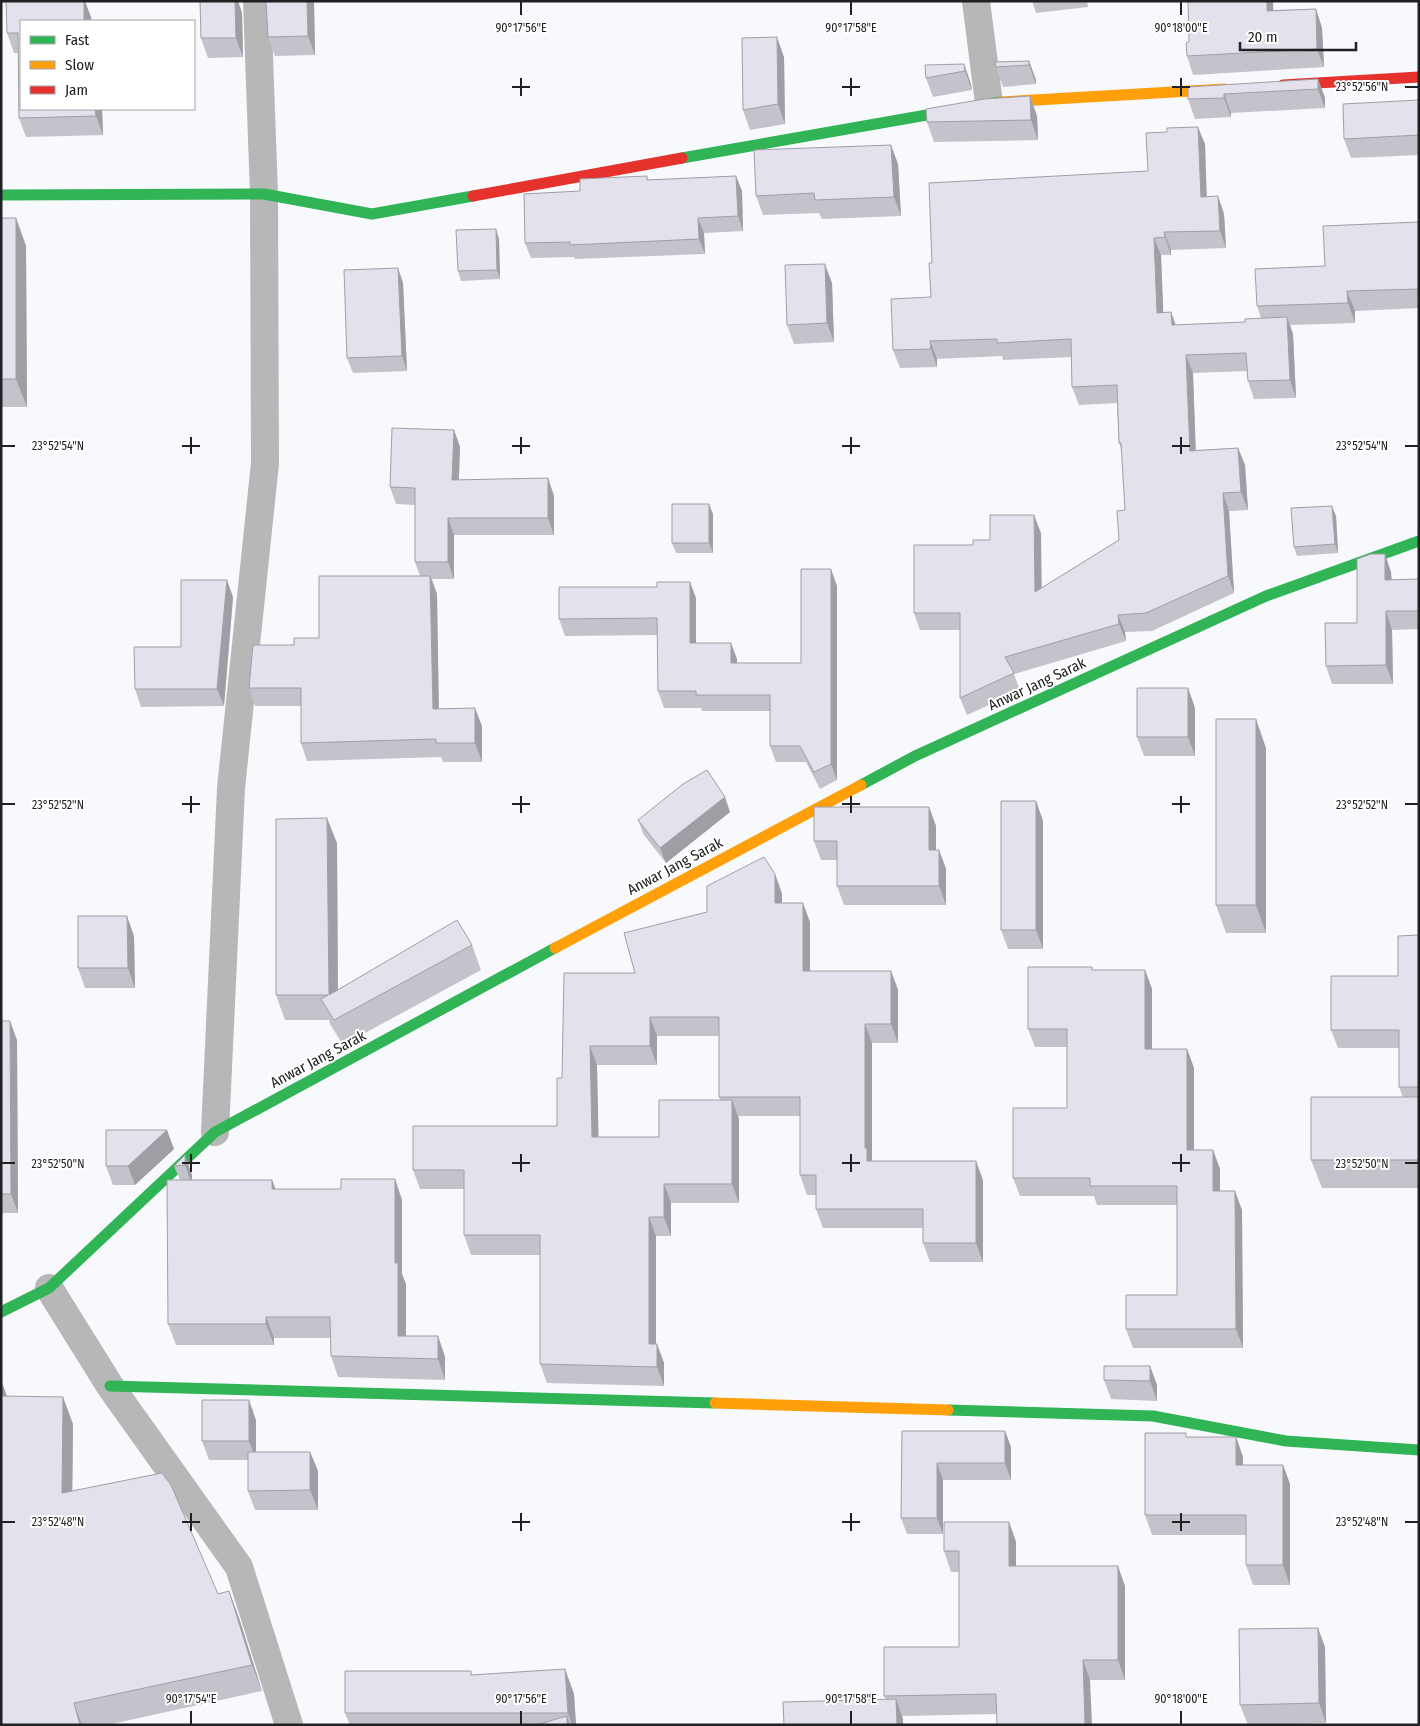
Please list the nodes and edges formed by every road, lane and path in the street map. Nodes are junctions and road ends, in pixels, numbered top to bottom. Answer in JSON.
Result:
{"nodes":[{"id":1,"x":257,"y":1,"type":"edge"},
{"id":2,"x":976,"y":1,"type":"edge"},
{"id":3,"x":1419,"y":77,"type":"edge"},
{"id":4,"x":1272,"y":86,"type":"edge"},
{"id":5,"x":1233,"y":88,"type":"edge"},
{"id":6,"x":989,"y":103,"type":"junction"},
{"id":7,"x":264,"y":194,"type":"junction"},
{"id":8,"x":1,"y":195,"type":"edge"},
{"id":9,"x":1419,"y":541,"type":"edge"},
{"id":10,"x":215,"y":1132,"type":"junction"},
{"id":11,"x":49,"y":1288,"type":"junction"},
{"id":12,"x":1,"y":1312,"type":"edge"},
{"id":13,"x":110,"y":1386,"type":"junction"},
{"id":14,"x":1419,"y":1450,"type":"edge"},
{"id":15,"x":289,"y":1725,"type":"edge"}],
"edges":[{"from":1,"to":7,"type":"street"},
{"from":2,"to":6,"type":"street"},
{"from":3,"to":4,"type":"street"},
{"from":5,"to":6,"type":"street"},
{"from":6,"to":7,"type":"street"},
{"from":7,"to":8,"type":"street"},
{"from":7,"to":10,"type":"street"},
{"from":9,"to":10,"type":"street","name":"Anwar Jang Sarak"},
{"from":10,"to":11,"type":"street","name":"Anwar Jang Sarak"},
{"from":11,"to":12,"type":"street","name":"Anwar Jang Sarak"},
{"from":11,"to":13,"type":"street"},
{"from":13,"to":14,"type":"street"},
{"from":13,"to":15,"type":"street"}]}
